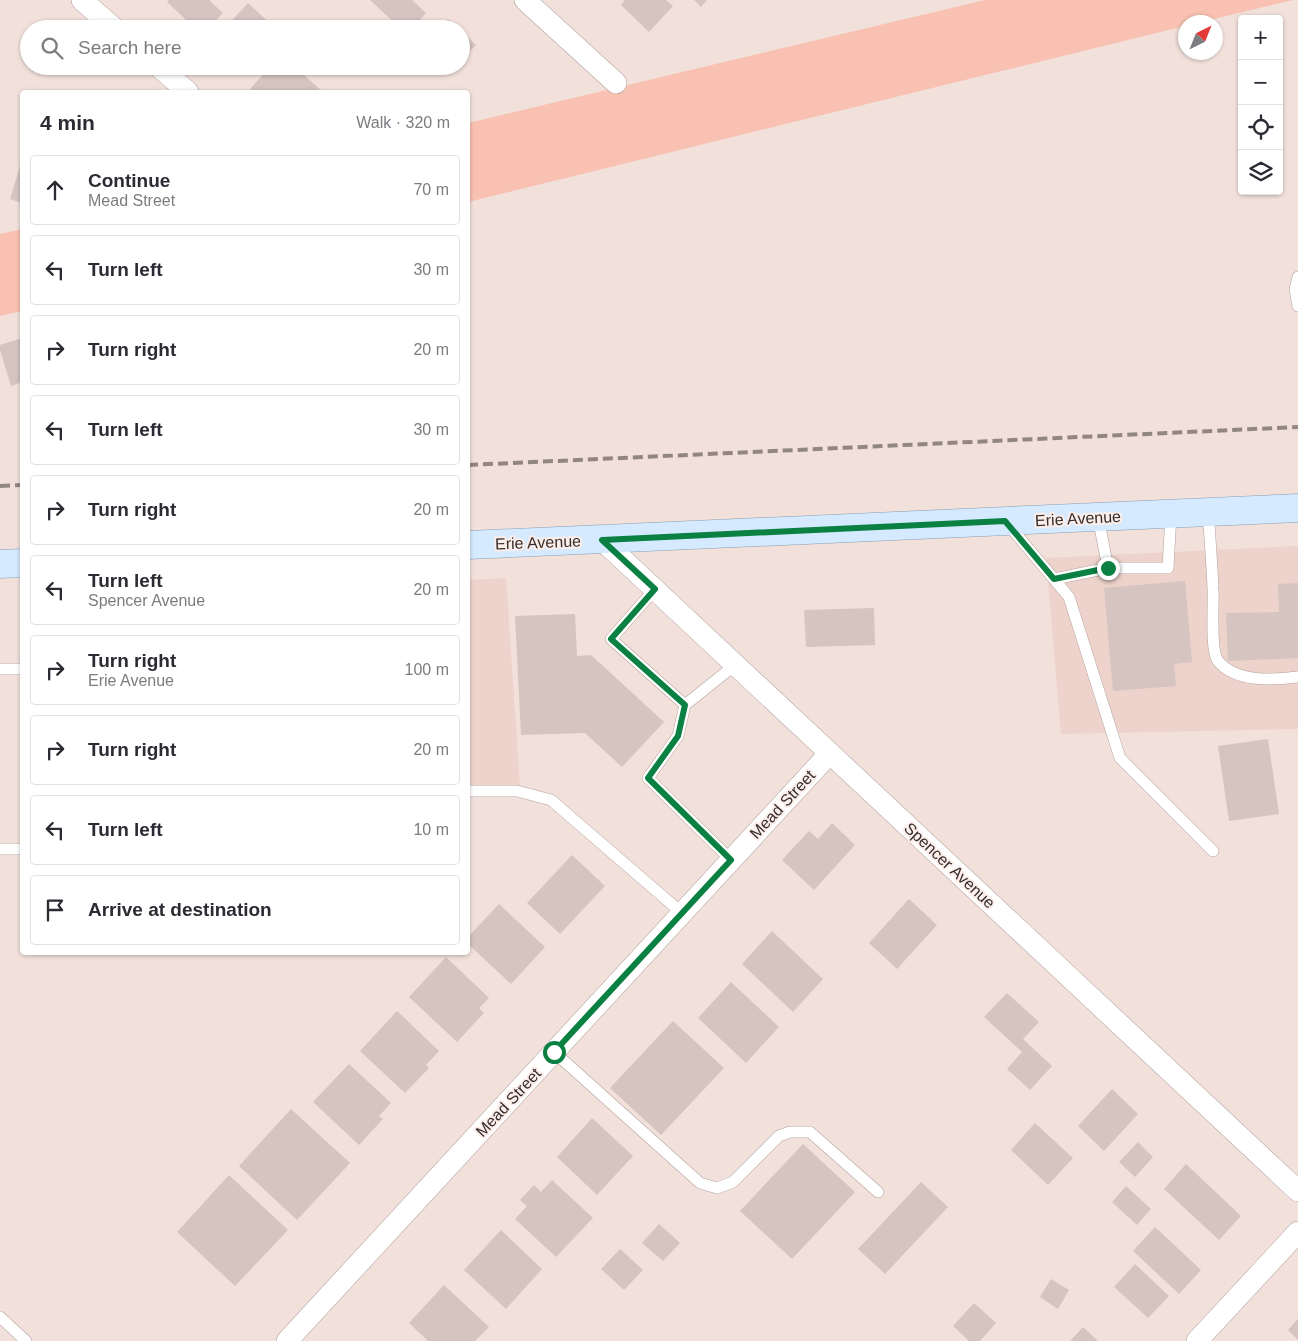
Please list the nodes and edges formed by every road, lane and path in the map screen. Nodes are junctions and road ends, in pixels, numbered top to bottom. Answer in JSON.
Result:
{"nodes":[{"id":1,"x":82,"y":0,"type":"edge"},
{"id":2,"x":524,"y":0,"type":"edge"},
{"id":3,"x":105,"y":20,"type":"edge"},
{"id":4,"x":168,"y":75,"type":"edge"},
{"id":5,"x":616,"y":83,"type":"dead end"},
{"id":6,"x":186,"y":90,"type":"edge"},
{"id":7,"x":1298,"y":278,"type":"edge"},
{"id":8,"x":1298,"y":306,"type":"edge"},
{"id":9,"x":1298,"y":507,"type":"edge"},
{"id":10,"x":1208,"y":512,"type":"junction"},
{"id":11,"x":1171,"y":514,"type":"junction"},
{"id":12,"x":1098,"y":517,"type":"junction"},
{"id":13,"x":1005,"y":521,"type":"junction"},
{"id":14,"x":602,"y":540,"type":"junction"},
{"id":15,"x":470,"y":545,"type":"edge"},
{"id":16,"x":20,"y":563,"type":"edge"},
{"id":17,"x":0,"y":564,"type":"edge"},
{"id":18,"x":1108,"y":568,"type":"junction"},
{"id":19,"x":1054,"y":579,"type":"junction"},
{"id":20,"x":655,"y":589,"type":"junction"},
{"id":21,"x":735,"y":665,"type":"junction"},
{"id":22,"x":0,"y":669,"type":"edge"},
{"id":23,"x":20,"y":669,"type":"edge"},
{"id":24,"x":1298,"y":677,"type":"edge"},
{"id":25,"x":685,"y":705,"type":"junction"},
{"id":26,"x":830,"y":753,"type":"junction"},
{"id":27,"x":470,"y":791,"type":"edge"},
{"id":28,"x":20,"y":849,"type":"edge"},
{"id":29,"x":0,"y":850,"type":"edge"},
{"id":30,"x":1213,"y":851,"type":"dead end"},
{"id":31,"x":731,"y":860,"type":"junction"},
{"id":32,"x":682,"y":913,"type":"junction"},
{"id":33,"x":554,"y":1052,"type":"junction"},
{"id":34,"x":1298,"y":1191,"type":"edge"},
{"id":35,"x":878,"y":1192,"type":"dead end"},
{"id":36,"x":1298,"y":1232,"type":"edge"},
{"id":37,"x":0,"y":1317,"type":"edge"},
{"id":38,"x":26,"y":1341,"type":"edge"},
{"id":39,"x":287,"y":1341,"type":"edge"},
{"id":40,"x":1196,"y":1341,"type":"edge"}],
"edges":[{"from":1,"to":3,"type":"street"},
{"from":2,"to":5,"type":"street"},
{"from":4,"to":6,"type":"street"},
{"from":7,"to":8,"type":"lane"},
{"from":9,"to":10,"type":"main road","name":"Erie Avenue"},
{"from":10,"to":11,"type":"main road","name":"Erie Avenue"},
{"from":10,"to":24,"type":"lane"},
{"from":11,"to":12,"type":"main road","name":"Erie Avenue"},
{"from":11,"to":18,"type":"lane"},
{"from":12,"to":13,"type":"main road","name":"Erie Avenue"},
{"from":12,"to":18,"type":"lane"},
{"from":13,"to":14,"type":"main road","name":"Erie Avenue"},
{"from":13,"to":19,"type":"lane"},
{"from":14,"to":15,"type":"main road","name":"Erie Avenue"},
{"from":14,"to":20,"type":"street","name":"Spencer Avenue"},
{"from":16,"to":17,"type":"main road"},
{"from":18,"to":19,"type":"lane"},
{"from":19,"to":30,"type":"lane"},
{"from":20,"to":21,"type":"street","name":"Spencer Avenue"},
{"from":20,"to":25,"type":"lane"},
{"from":21,"to":25,"type":"lane"},
{"from":21,"to":26,"type":"street","name":"Spencer Avenue"},
{"from":22,"to":23,"type":"lane"},
{"from":25,"to":31,"type":"lane"},
{"from":26,"to":31,"type":"street","name":"Mead Street"},
{"from":26,"to":34,"type":"street","name":"Spencer Avenue"},
{"from":27,"to":32,"type":"lane"},
{"from":28,"to":29,"type":"lane"},
{"from":31,"to":32,"type":"street","name":"Mead Street"},
{"from":32,"to":33,"type":"street","name":"Mead Street"},
{"from":33,"to":35,"type":"lane"},
{"from":33,"to":39,"type":"street","name":"Mead Street"},
{"from":36,"to":40,"type":"street"},
{"from":37,"to":38,"type":"lane"}]}
